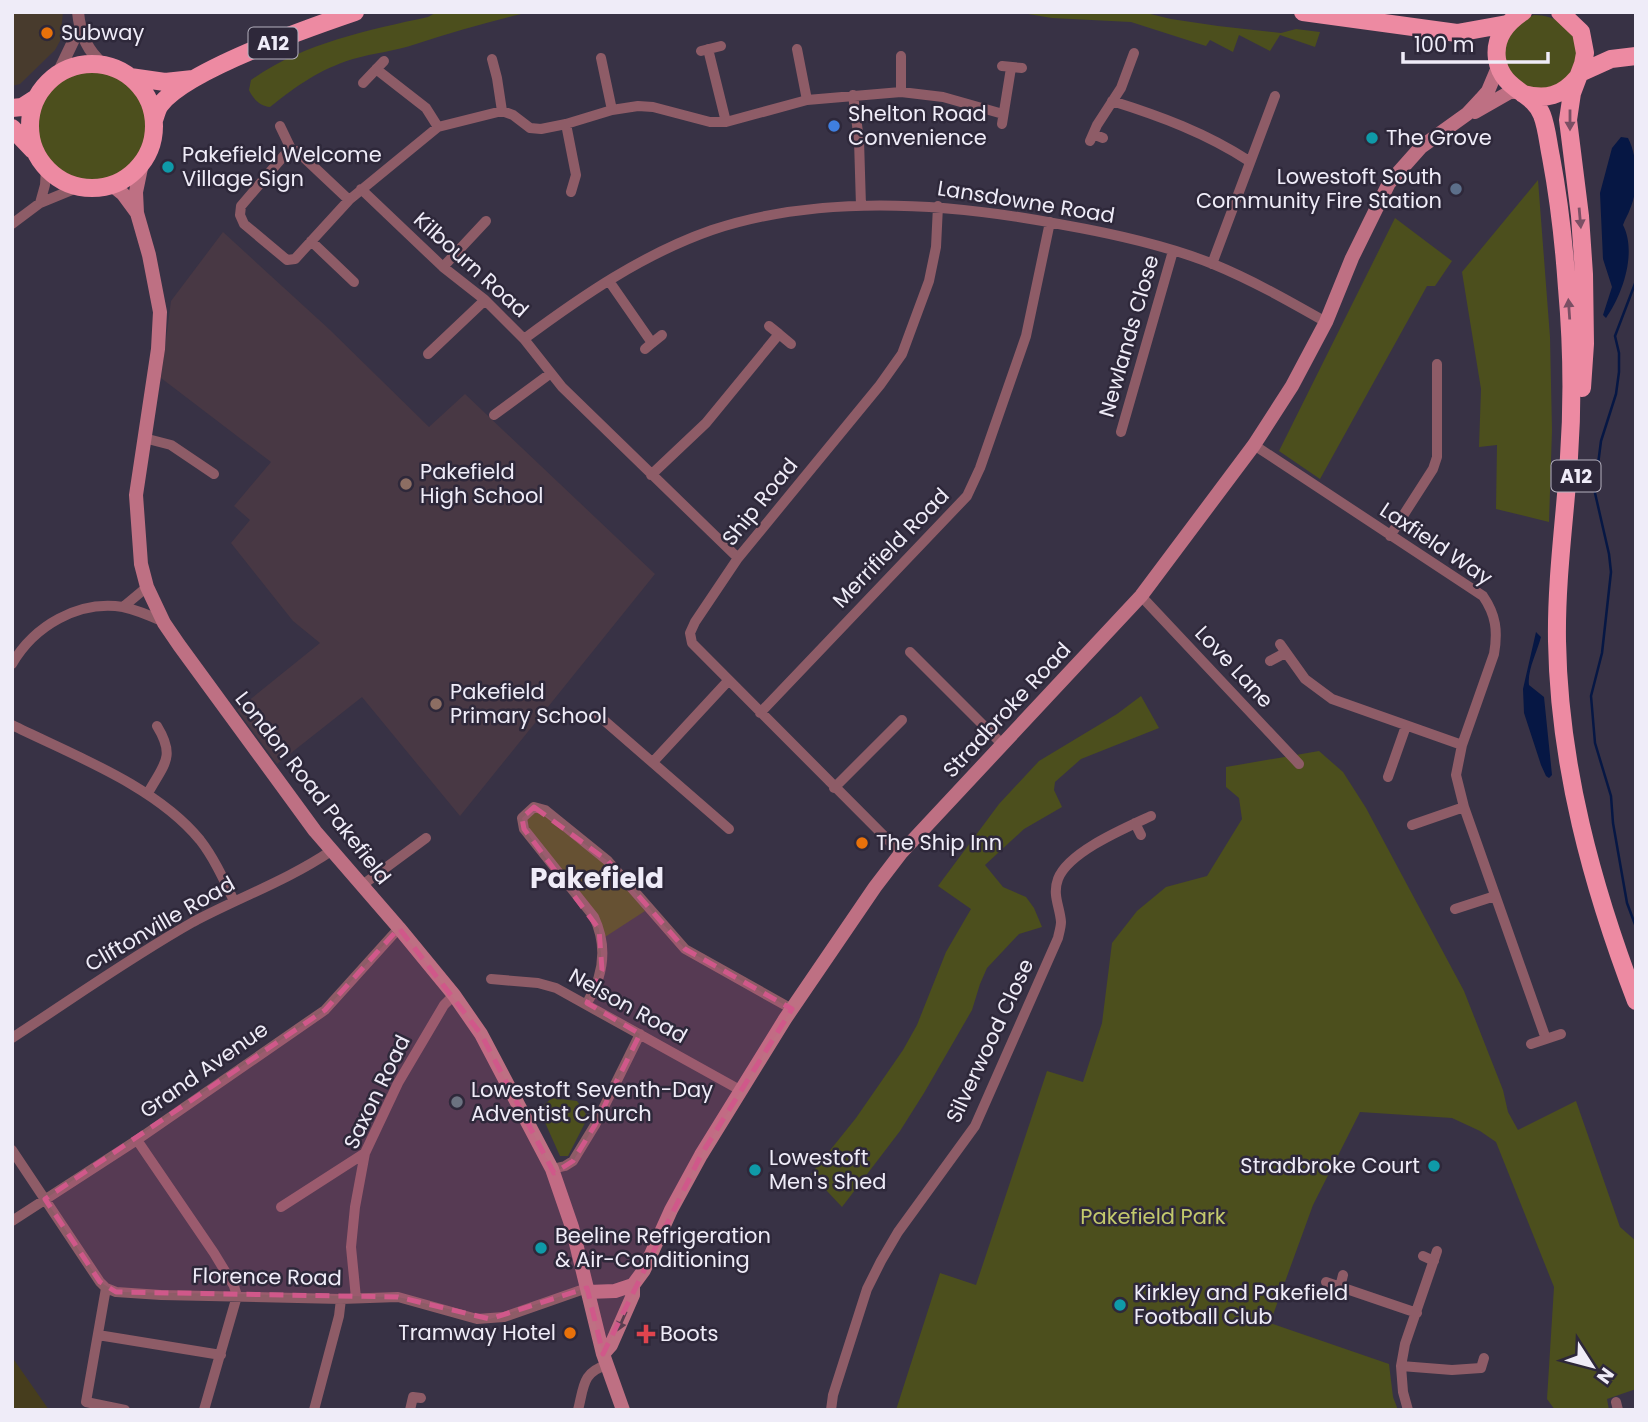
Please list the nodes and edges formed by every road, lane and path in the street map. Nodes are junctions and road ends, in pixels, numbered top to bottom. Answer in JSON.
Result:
{"nodes":[{"id":1,"x":78,"y":12,"type":"edge"},
{"id":2,"x":355,"y":12,"type":"edge"},
{"id":3,"x":1303,"y":12,"type":"edge"},
{"id":4,"x":1560,"y":12,"type":"edge"},
{"id":5,"x":1514,"y":17,"type":"edge"},
{"id":6,"x":80,"y":27,"type":"junction"},
{"id":7,"x":1581,"y":32,"type":"junction"},
{"id":8,"x":1457,"y":33,"type":"junction"},
{"id":9,"x":721,"y":46,"type":"dead end"},
{"id":10,"x":797,"y":50,"type":"dead end"},
{"id":11,"x":1130,"y":55,"type":"dead end"},
{"id":12,"x":902,"y":56,"type":"dead end"},
{"id":13,"x":1628,"y":56,"type":"edge"},
{"id":14,"x":601,"y":58,"type":"dead end"},
{"id":15,"x":492,"y":59,"type":"dead end"},
{"id":16,"x":384,"y":61,"type":"dead end"},
{"id":17,"x":1498,"y":63,"type":"junction"},
{"id":18,"x":104,"y":65,"type":"junction"},
{"id":19,"x":1022,"y":68,"type":"dead end"},
{"id":20,"x":376,"y":69,"type":"junction"},
{"id":21,"x":57,"y":75,"type":"junction"},
{"id":22,"x":1579,"y":76,"type":"junction"},
{"id":23,"x":130,"y":77,"type":"junction"},
{"id":24,"x":193,"y":79,"type":"junction"},
{"id":25,"x":363,"y":83,"type":"dead end"},
{"id":26,"x":901,"y":92,"type":"junction"},
{"id":27,"x":1521,"y":93,"type":"junction"},
{"id":28,"x":853,"y":95,"type":"junction"},
{"id":29,"x":36,"y":98,"type":"junction"},
{"id":30,"x":807,"y":100,"type":"junction"},
{"id":31,"x":1112,"y":101,"type":"junction"},
{"id":32,"x":1275,"y":103,"type":"dead end"},
{"id":33,"x":12,"y":108,"type":"edge"},
{"id":34,"x":502,"y":110,"type":"junction"},
{"id":35,"x":612,"y":110,"type":"junction"},
{"id":36,"x":1467,"y":114,"type":"junction"},
{"id":37,"x":154,"y":120,"type":"junction"},
{"id":38,"x":726,"y":122,"type":"junction"},
{"id":39,"x":566,"y":124,"type":"junction"},
{"id":40,"x":281,"y":126,"type":"dead end"},
{"id":41,"x":12,"y":128,"type":"edge"},
{"id":42,"x":438,"y":128,"type":"junction"},
{"id":43,"x":1095,"y":138,"type":"dead end"},
{"id":44,"x":292,"y":151,"type":"junction"},
{"id":45,"x":35,"y":153,"type":"junction"},
{"id":46,"x":1249,"y":161,"type":"junction"},
{"id":47,"x":142,"y":163,"type":"junction"},
{"id":48,"x":46,"y":168,"type":"junction"},
{"id":49,"x":112,"y":185,"type":"junction"},
{"id":50,"x":79,"y":187,"type":"junction"},
{"id":51,"x":361,"y":189,"type":"junction"},
{"id":52,"x":571,"y":192,"type":"dead end"},
{"id":53,"x":349,"y":200,"type":"junction"},
{"id":54,"x":40,"y":203,"type":"junction"},
{"id":55,"x":861,"y":206,"type":"junction"},
{"id":56,"x":938,"y":206,"type":"junction"},
{"id":57,"x":137,"y":213,"type":"junction"},
{"id":58,"x":486,"y":221,"type":"dead end"},
{"id":59,"x":1050,"y":222,"type":"junction"},
{"id":60,"x":12,"y":224,"type":"edge"},
{"id":61,"x":312,"y":241,"type":"junction"},
{"id":62,"x":1173,"y":251,"type":"junction"},
{"id":63,"x":1212,"y":264,"type":"junction"},
{"id":64,"x":443,"y":267,"type":"junction"},
{"id":65,"x":609,"y":281,"type":"junction"},
{"id":66,"x":354,"y":282,"type":"dead end"},
{"id":67,"x":485,"y":300,"type":"junction"},
{"id":68,"x":1326,"y":321,"type":"junction"},
{"id":69,"x":769,"y":326,"type":"dead end"},
{"id":70,"x":779,"y":334,"type":"junction"},
{"id":71,"x":662,"y":335,"type":"dead end"},
{"id":72,"x":524,"y":339,"type":"junction"},
{"id":73,"x":791,"y":344,"type":"dead end"},
{"id":74,"x":428,"y":354,"type":"dead end"},
{"id":75,"x":1437,"y":364,"type":"dead end"},
{"id":76,"x":551,"y":373,"type":"junction"},
{"id":77,"x":494,"y":415,"type":"dead end"},
{"id":78,"x":1121,"y":432,"type":"dead end"},
{"id":79,"x":144,"y":438,"type":"junction"},
{"id":80,"x":1254,"y":445,"type":"junction"},
{"id":81,"x":214,"y":474,"type":"dead end"},
{"id":82,"x":651,"y":475,"type":"junction"},
{"id":83,"x":1390,"y":536,"type":"junction"},
{"id":84,"x":738,"y":558,"type":"junction"},
{"id":85,"x":147,"y":587,"type":"junction"},
{"id":86,"x":1142,"y":596,"type":"junction"},
{"id":87,"x":123,"y":607,"type":"junction"},
{"id":88,"x":164,"y":622,"type":"junction"},
{"id":89,"x":910,"y":652,"type":"dead end"},
{"id":90,"x":1270,"y":662,"type":"dead end"},
{"id":91,"x":12,"y":664,"type":"edge"},
{"id":92,"x":1560,"y":678,"type":"junction"},
{"id":93,"x":728,"y":681,"type":"junction"},
{"id":94,"x":760,"y":713,"type":"junction"},
{"id":95,"x":599,"y":716,"type":"dead end"},
{"id":96,"x":902,"y":720,"type":"dead end"},
{"id":97,"x":12,"y":725,"type":"edge"},
{"id":98,"x":157,"y":726,"type":"dead end"},
{"id":99,"x":1406,"y":726,"type":"junction"},
{"id":100,"x":1003,"y":745,"type":"junction"},
{"id":101,"x":1462,"y":745,"type":"junction"},
{"id":102,"x":653,"y":762,"type":"junction"},
{"id":103,"x":1299,"y":764,"type":"dead end"},
{"id":104,"x":1388,"y":776,"type":"dead end"},
{"id":105,"x":834,"y":788,"type":"junction"},
{"id":106,"x":148,"y":793,"type":"junction"},
{"id":107,"x":1464,"y":807,"type":"junction"},
{"id":108,"x":1151,"y":816,"type":"dead end"},
{"id":109,"x":1135,"y":823,"type":"junction"},
{"id":110,"x":1412,"y":825,"type":"dead end"},
{"id":111,"x":729,"y":829,"type":"dead end"},
{"id":112,"x":1141,"y":835,"type":"dead end"},
{"id":113,"x":426,"y":838,"type":"dead end"},
{"id":114,"x":331,"y":851,"type":"junction"},
{"id":115,"x":901,"y":853,"type":"junction"},
{"id":116,"x":361,"y":886,"type":"junction"},
{"id":117,"x":1495,"y":896,"type":"junction"},
{"id":118,"x":234,"y":901,"type":"junction"},
{"id":119,"x":1455,"y":909,"type":"dead end"},
{"id":120,"x":399,"y":928,"type":"junction"},
{"id":121,"x":491,"y":979,"type":"dead end"},
{"id":122,"x":454,"y":995,"type":"junction"},
{"id":123,"x":1636,"y":1001,"type":"edge"},
{"id":124,"x":587,"y":1003,"type":"junction"},
{"id":125,"x":792,"y":1009,"type":"junction"},
{"id":126,"x":640,"y":1034,"type":"junction"},
{"id":127,"x":1561,"y":1034,"type":"dead end"},
{"id":128,"x":12,"y":1038,"type":"edge"},
{"id":129,"x":1546,"y":1039,"type":"junction"},
{"id":130,"x":1531,"y":1044,"type":"dead end"},
{"id":131,"x":740,"y":1090,"type":"junction"},
{"id":132,"x":137,"y":1140,"type":"junction"},
{"id":133,"x":12,"y":1150,"type":"edge"},
{"id":134,"x":365,"y":1153,"type":"junction"},
{"id":135,"x":552,"y":1169,"type":"junction"},
{"id":136,"x":45,"y":1199,"type":"junction"},
{"id":137,"x":281,"y":1207,"type":"dead end"},
{"id":138,"x":12,"y":1221,"type":"edge"},
{"id":139,"x":1423,"y":1256,"type":"dead end"},
{"id":140,"x":1343,"y":1275,"type":"dead end"},
{"id":141,"x":1326,"y":1282,"type":"dead end"},
{"id":142,"x":633,"y":1285,"type":"junction"},
{"id":143,"x":1340,"y":1287,"type":"junction"},
{"id":144,"x":106,"y":1288,"type":"junction"},
{"id":145,"x":588,"y":1290,"type":"junction"},
{"id":146,"x":237,"y":1296,"type":"junction"},
{"id":147,"x":341,"y":1298,"type":"junction"},
{"id":148,"x":356,"y":1298,"type":"junction"},
{"id":149,"x":1416,"y":1313,"type":"junction"},
{"id":150,"x":98,"y":1335,"type":"junction"},
{"id":151,"x":220,"y":1355,"type":"junction"},
{"id":152,"x":605,"y":1359,"type":"junction"},
{"id":153,"x":1483,"y":1363,"type":"dead end"},
{"id":154,"x":1401,"y":1366,"type":"junction"},
{"id":155,"x":413,"y":1396,"type":"dead end"},
{"id":156,"x":125,"y":1410,"type":"edge"},
{"id":157,"x":204,"y":1410,"type":"edge"},
{"id":158,"x":314,"y":1410,"type":"edge"},
{"id":159,"x":410,"y":1410,"type":"edge"},
{"id":160,"x":578,"y":1410,"type":"edge"},
{"id":161,"x":623,"y":1410,"type":"edge"},
{"id":162,"x":831,"y":1410,"type":"edge"},
{"id":163,"x":1408,"y":1410,"type":"edge"}],
"edges":[{"from":1,"to":6,"type":"street"},
{"from":2,"to":24,"type":"highway","number":"A12"},
{"from":3,"to":8,"type":"highway"},
{"from":4,"to":7,"type":"highway"},
{"from":5,"to":8,"type":"highway"},
{"from":5,"to":17,"type":"highway"},
{"from":6,"to":18,"type":"street"},
{"from":6,"to":21,"type":"street"},
{"from":7,"to":13,"type":"highway"},
{"from":7,"to":22,"type":"highway"},
{"from":8,"to":17,"type":"highway"},
{"from":9,"to":38,"type":"street"},
{"from":10,"to":30,"type":"street"},
{"from":11,"to":31,"type":"street"},
{"from":12,"to":26,"type":"street"},
{"from":13,"to":22,"type":"highway"},
{"from":14,"to":35,"type":"street"},
{"from":15,"to":34,"type":"street"},
{"from":16,"to":20,"type":"street"},
{"from":17,"to":27,"type":"highway"},
{"from":17,"to":36,"type":"main road","name":"Stradbroke Road"},
{"from":18,"to":21,"type":"highway"},
{"from":18,"to":23,"type":"highway","number":"A12"},
{"from":19,"to":26,"type":"street"},
{"from":20,"to":25,"type":"street"},
{"from":20,"to":42,"type":"street"},
{"from":21,"to":29,"type":"highway"},
{"from":22,"to":27,"type":"highway"},
{"from":22,"to":92,"type":"highway","number":"A12","one_way":true},
{"from":23,"to":24,"type":"highway","number":"A12"},
{"from":23,"to":37,"type":"highway"},
{"from":24,"to":37,"type":"highway","number":"A12"},
{"from":26,"to":28,"type":"street"},
{"from":27,"to":36,"type":"main road","name":"Stradbroke Road"},
{"from":92,"to":27,"type":"highway","number":"A12","one_way":true},
{"from":28,"to":30,"type":"street"},
{"from":28,"to":55,"type":"street"},
{"from":29,"to":33,"type":"highway"},
{"from":29,"to":45,"type":"highway"},
{"from":30,"to":38,"type":"street"},
{"from":31,"to":43,"type":"street"},
{"from":31,"to":46,"type":"street"},
{"from":32,"to":46,"type":"street"},
{"from":34,"to":39,"type":"street"},
{"from":34,"to":42,"type":"street"},
{"from":35,"to":38,"type":"street"},
{"from":35,"to":39,"type":"street"},
{"from":36,"to":68,"type":"main road","name":"Stradbroke Road"},
{"from":37,"to":47,"type":"highway","number":"A12"},
{"from":39,"to":52,"type":"street"},
{"from":40,"to":44,"type":"street"},
{"from":41,"to":45,"type":"highway"},
{"from":42,"to":51,"type":"street"},
{"from":44,"to":53,"type":"street"},
{"from":44,"to":61,"type":"street"},
{"from":45,"to":48,"type":"highway"},
{"from":46,"to":63,"type":"street"},
{"from":47,"to":49,"type":"highway"},
{"from":47,"to":57,"type":"main road"},
{"from":48,"to":50,"type":"highway"},
{"from":48,"to":54,"type":"street"},
{"from":49,"to":50,"type":"highway"},
{"from":49,"to":57,"type":"main road"},
{"from":50,"to":54,"type":"street"},
{"from":51,"to":53,"type":"street"},
{"from":51,"to":64,"type":"street","name":"Kilbourn Road"},
{"from":53,"to":61,"type":"street"},
{"from":54,"to":60,"type":"street"},
{"from":55,"to":56,"type":"street","name":"Lansdowne Road"},
{"from":55,"to":65,"type":"street","name":"Lansdowne Road"},
{"from":56,"to":59,"type":"street","name":"Lansdowne Road"},
{"from":56,"to":84,"type":"street","name":"Ship Road"},
{"from":57,"to":79,"type":"main road","name":"London Road Pakefield"},
{"from":58,"to":64,"type":"street"},
{"from":59,"to":62,"type":"street","name":"Lansdowne Road"},
{"from":59,"to":94,"type":"street","name":"Merrifield Road"},
{"from":61,"to":66,"type":"street"},
{"from":62,"to":63,"type":"street","name":"Lansdowne Road"},
{"from":62,"to":78,"type":"street","name":"Newlands Close"},
{"from":63,"to":68,"type":"street","name":"Lansdowne Road"},
{"from":64,"to":67,"type":"street","name":"Kilbourn Road"},
{"from":65,"to":71,"type":"street"},
{"from":65,"to":72,"type":"street","name":"Lansdowne Road"},
{"from":67,"to":72,"type":"street","name":"Kilbourn Road"},
{"from":67,"to":74,"type":"street"},
{"from":68,"to":80,"type":"main road","name":"Stradbroke Road"},
{"from":69,"to":70,"type":"street"},
{"from":70,"to":73,"type":"street"},
{"from":70,"to":82,"type":"street"},
{"from":72,"to":76,"type":"street","name":"Kilbourn Road"},
{"from":75,"to":83,"type":"street"},
{"from":76,"to":77,"type":"street"},
{"from":76,"to":82,"type":"street","name":"Kilbourn Road"},
{"from":79,"to":81,"type":"street"},
{"from":79,"to":85,"type":"main road","name":"London Road Pakefield"},
{"from":80,"to":83,"type":"street","name":"Laxfield Way"},
{"from":80,"to":86,"type":"main road","name":"Stradbroke Road"},
{"from":82,"to":84,"type":"street","name":"Kilbourn Road"},
{"from":83,"to":101,"type":"street","name":"Laxfield Way"},
{"from":84,"to":93,"type":"street","name":"Ship Road"},
{"from":85,"to":87,"type":"street"},
{"from":85,"to":88,"type":"main road","name":"London Road Pakefield"},
{"from":86,"to":100,"type":"main road","name":"Stradbroke Road"},
{"from":86,"to":103,"type":"street","name":"Love Lane"},
{"from":87,"to":88,"type":"street"},
{"from":87,"to":91,"type":"street"},
{"from":88,"to":114,"type":"main road","name":"London Road Pakefield"},
{"from":89,"to":100,"type":"street"},
{"from":90,"to":99,"type":"street"},
{"from":92,"to":123,"type":"highway","number":"A12"},
{"from":93,"to":94,"type":"street","name":"Ship Road"},
{"from":93,"to":102,"type":"street"},
{"from":94,"to":105,"type":"street","name":"Ship Road"},
{"from":95,"to":102,"type":"street"},
{"from":96,"to":105,"type":"street"},
{"from":97,"to":106,"type":"street"},
{"from":98,"to":106,"type":"street"},
{"from":99,"to":101,"type":"street"},
{"from":99,"to":104,"type":"street"},
{"from":100,"to":115,"type":"main road","name":"Stradbroke Road"},
{"from":101,"to":107,"type":"street","name":"Laxfield Way"},
{"from":102,"to":111,"type":"street"},
{"from":105,"to":115,"type":"street","name":"Ship Road"},
{"from":106,"to":118,"type":"street"},
{"from":107,"to":110,"type":"street"},
{"from":107,"to":117,"type":"street","name":"Laxfield Way"},
{"from":108,"to":109,"type":"street","name":"Silverwood Close"},
{"from":109,"to":112,"type":"street"},
{"from":109,"to":162,"type":"street","name":"Silverwood Close"},
{"from":113,"to":116,"type":"street"},
{"from":114,"to":116,"type":"main road","name":"London Road Pakefield"},
{"from":114,"to":118,"type":"street","name":"Cliftonville Road"},
{"from":115,"to":125,"type":"main road","name":"Stradbroke Road"},
{"from":116,"to":120,"type":"main road","name":"London Road Pakefield"},
{"from":117,"to":119,"type":"street"},
{"from":117,"to":129,"type":"street","name":"Laxfield Way"},
{"from":118,"to":128,"type":"street","name":"Cliftonville Road"},
{"from":120,"to":122,"type":"main road","name":"London Road Pakefield"},
{"from":120,"to":132,"type":"street","name":"Grand Avenue"},
{"from":121,"to":124,"type":"street","name":"Nelson Road"},
{"from":122,"to":134,"type":"street","name":"Saxon Road"},
{"from":122,"to":135,"type":"main road","name":"London Road Pakefield"},
{"from":124,"to":125,"type":"street"},
{"from":124,"to":126,"type":"street","name":"Nelson Road"},
{"from":125,"to":131,"type":"main road","name":"Stradbroke Road"},
{"from":126,"to":131,"type":"street","name":"Nelson Road"},
{"from":126,"to":135,"type":"street"},
{"from":127,"to":129,"type":"street"},
{"from":129,"to":130,"type":"street"},
{"from":131,"to":142,"type":"main road","name":"Stradbroke Road"},
{"from":132,"to":136,"type":"street","name":"Grand Avenue"},
{"from":132,"to":146,"type":"street"},
{"from":133,"to":136,"type":"street"},
{"from":134,"to":137,"type":"street"},
{"from":134,"to":148,"type":"street","name":"Saxon Road"},
{"from":135,"to":145,"type":"main road","name":"London Road Pakefield"},
{"from":136,"to":138,"type":"street","name":"Grand Avenue"},
{"from":136,"to":144,"type":"street"},
{"from":139,"to":149,"type":"street"},
{"from":140,"to":143,"type":"street"},
{"from":141,"to":143,"type":"street"},
{"from":142,"to":145,"type":"main road"},
{"from":142,"to":152,"type":"main road","name":"Stradbroke Road","one_way":true},
{"from":143,"to":149,"type":"street"},
{"from":144,"to":146,"type":"street","name":"Florence Road"},
{"from":144,"to":150,"type":"street"},
{"from":145,"to":148,"type":"street","name":"Florence Road"},
{"from":145,"to":152,"type":"main road","name":"London Road Pakefield"},
{"from":146,"to":147,"type":"street","name":"Florence Road"},
{"from":146,"to":151,"type":"street"},
{"from":147,"to":148,"type":"street","name":"Florence Road"},
{"from":147,"to":158,"type":"street"},
{"from":149,"to":154,"type":"street"},
{"from":150,"to":151,"type":"street"},
{"from":150,"to":156,"type":"street"},
{"from":151,"to":157,"type":"street"},
{"from":152,"to":160,"type":"street"},
{"from":152,"to":161,"type":"main road","name":"London Road Pakefield"},
{"from":153,"to":154,"type":"street"},
{"from":154,"to":163,"type":"street"},
{"from":155,"to":159,"type":"street"}]}
